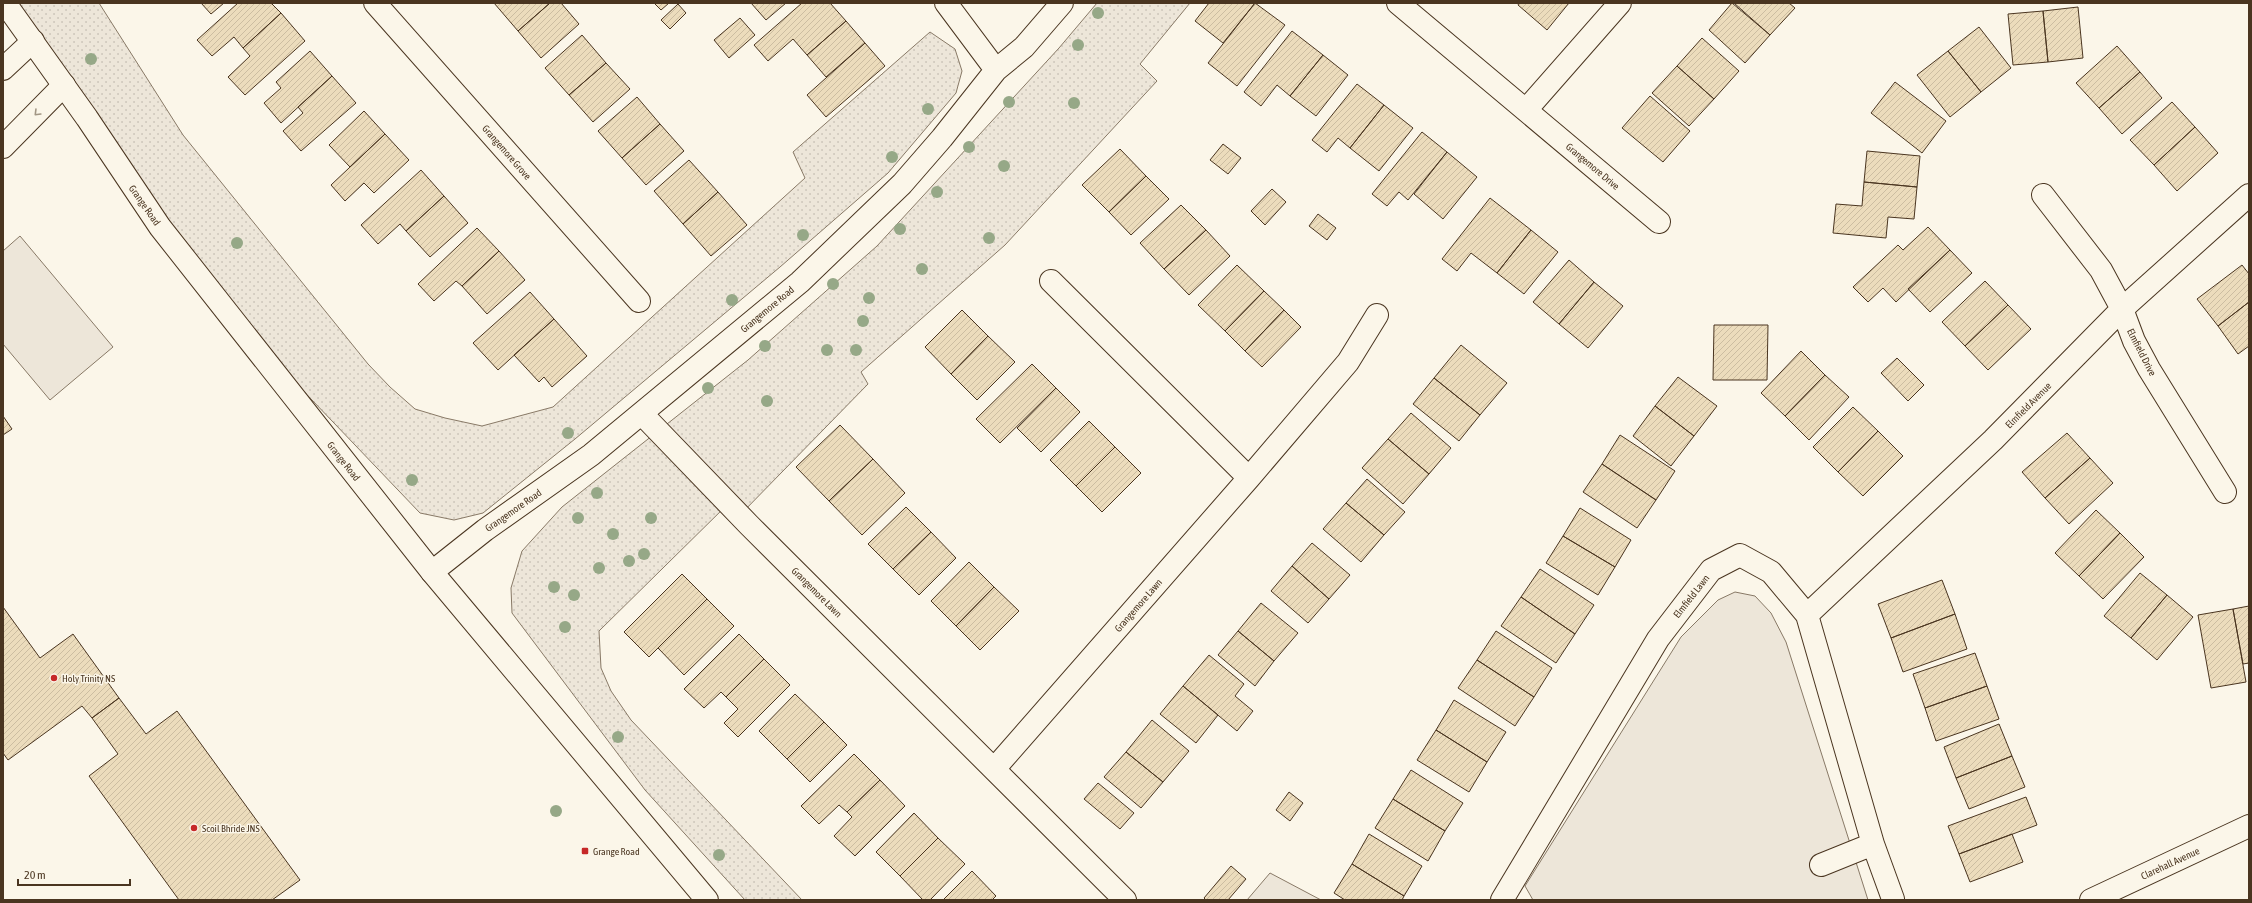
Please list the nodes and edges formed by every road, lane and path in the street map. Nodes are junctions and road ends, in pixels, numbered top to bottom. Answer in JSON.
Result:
{"nodes":[{"id":1,"x":5,"y":3,"type":"edge"},
{"id":2,"x":375,"y":3,"type":"edge"},
{"id":3,"x":946,"y":3,"type":"edge"},
{"id":4,"x":1062,"y":3,"type":"edge"},
{"id":5,"x":1398,"y":3,"type":"edge"},
{"id":6,"x":1620,"y":3,"type":"edge"},
{"id":7,"x":33,"y":42,"type":"junction"},
{"id":8,"x":3,"y":69,"type":"edge"},
{"id":9,"x":996,"y":70,"type":"junction"},
{"id":10,"x":64,"y":85,"type":"junction"},
{"id":11,"x":1526,"y":110,"type":"junction"},
{"id":12,"x":3,"y":147,"type":"edge"},
{"id":13,"x":2043,"y":195,"type":"dead end"},
{"id":14,"x":2249,"y":195,"type":"edge"},
{"id":15,"x":1659,"y":222,"type":"dead end"},
{"id":16,"x":1051,"y":281,"type":"dead end"},
{"id":17,"x":639,"y":301,"type":"dead end"},
{"id":18,"x":2122,"y":309,"type":"junction"},
{"id":19,"x":1377,"y":315,"type":"dead end"},
{"id":20,"x":642,"y":414,"type":"junction"},
{"id":21,"x":1249,"y":478,"type":"junction"},
{"id":22,"x":2225,"y":492,"type":"dead end"},
{"id":23,"x":432,"y":572,"type":"junction"},
{"id":24,"x":1807,"y":615,"type":"junction"},
{"id":25,"x":994,"y":768,"type":"junction"},
{"id":26,"x":2249,"y":826,"type":"edge"},
{"id":27,"x":1872,"y":844,"type":"junction"},
{"id":28,"x":1821,"y":865,"type":"dead end"},
{"id":29,"x":1893,"y":899,"type":"dead end"},
{"id":30,"x":707,"y":900,"type":"edge"},
{"id":31,"x":1125,"y":900,"type":"edge"},
{"id":32,"x":1502,"y":900,"type":"edge"},
{"id":33,"x":2091,"y":900,"type":"edge"}],
"edges":[{"from":1,"to":7,"type":"street","name":"Grange Road"},
{"from":2,"to":17,"type":"street","name":"Grangemore Grove"},
{"from":3,"to":9,"type":"street"},
{"from":4,"to":9,"type":"street","name":"Grangemore Road"},
{"from":5,"to":11,"type":"street","name":"Grangemore Drive"},
{"from":6,"to":11,"type":"street"},
{"from":7,"to":8,"type":"street"},
{"from":7,"to":10,"type":"street","name":"Grange Road"},
{"from":9,"to":20,"type":"street","name":"Grangemore Road"},
{"from":10,"to":12,"type":"street","one_way":true},
{"from":10,"to":23,"type":"street","name":"Grange Road"},
{"from":11,"to":15,"type":"street","name":"Grangemore Drive"},
{"from":13,"to":18,"type":"street","name":"Elmfield Drive"},
{"from":14,"to":18,"type":"street","name":"Elmfield Avenue"},
{"from":16,"to":21,"type":"street"},
{"from":18,"to":22,"type":"street","name":"Elmfield Drive"},
{"from":18,"to":24,"type":"street","name":"Elmfield Avenue"},
{"from":19,"to":21,"type":"street","name":"Grangemore Lawn"},
{"from":20,"to":23,"type":"street","name":"Grangemore Road"},
{"from":20,"to":25,"type":"street","name":"Grangemore Lawn"},
{"from":21,"to":25,"type":"street","name":"Grangemore Lawn"},
{"from":23,"to":30,"type":"street","name":"Grange Road"},
{"from":24,"to":27,"type":"street","name":"Elmfield Lawn"},
{"from":24,"to":32,"type":"street","name":"Elmfield Lawn"},
{"from":25,"to":31,"type":"street","name":"Grangemore Lawn"},
{"from":26,"to":33,"type":"street","name":"Clarehall Avenue"},
{"from":27,"to":28,"type":"street"},
{"from":27,"to":29,"type":"street","name":"Elmfield Lawn"}]}
